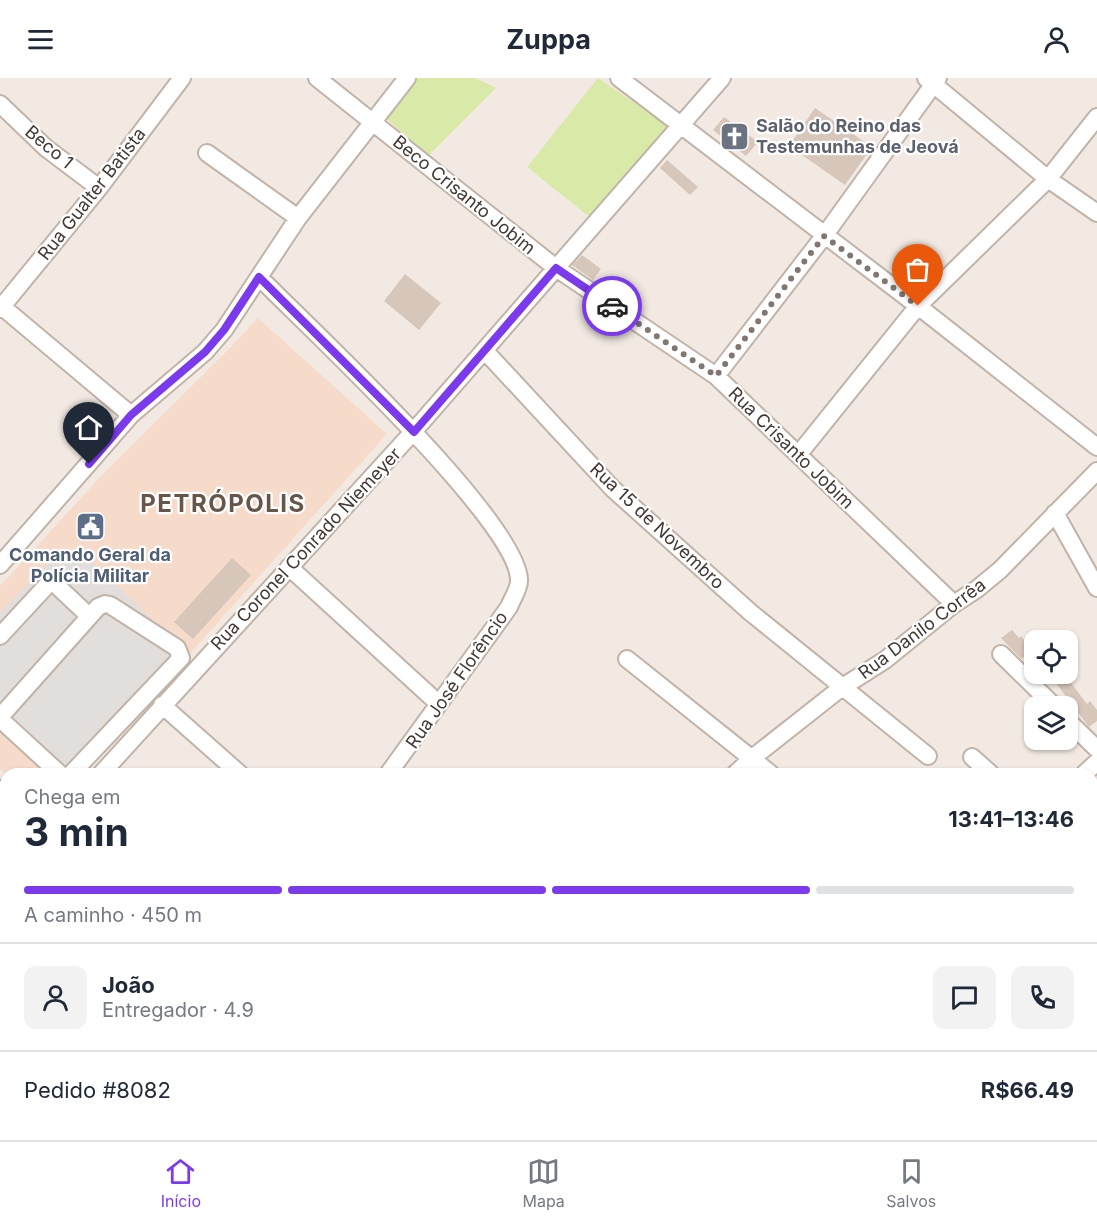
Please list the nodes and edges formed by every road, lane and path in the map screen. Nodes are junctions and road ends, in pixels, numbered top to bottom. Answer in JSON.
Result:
{"nodes":[{"id":1,"x":182,"y":78,"type":"edge"},
{"id":2,"x":317,"y":78,"type":"edge"},
{"id":3,"x":407,"y":78,"type":"edge"},
{"id":4,"x":619,"y":78,"type":"edge"},
{"id":5,"x":722,"y":78,"type":"edge"},
{"id":6,"x":932,"y":80,"type":"edge"},
{"id":7,"x":0,"y":104,"type":"edge"},
{"id":8,"x":1097,"y":117,"type":"edge"},
{"id":9,"x":372,"y":121,"type":"junction"},
{"id":10,"x":681,"y":124,"type":"junction"},
{"id":11,"x":207,"y":153,"type":"dead end"},
{"id":12,"x":1048,"y":179,"type":"junction"},
{"id":13,"x":99,"y":188,"type":"junction"},
{"id":14,"x":1097,"y":213,"type":"edge"},
{"id":15,"x":298,"y":218,"type":"junction"},
{"id":16,"x":824,"y":236,"type":"junction"},
{"id":17,"x":556,"y":268,"type":"junction"},
{"id":18,"x":259,"y":277,"type":"junction"},
{"id":19,"x":918,"y":306,"type":"junction"},
{"id":20,"x":1,"y":307,"type":"edge"},
{"id":21,"x":485,"y":351,"type":"junction"},
{"id":22,"x":716,"y":376,"type":"junction"},
{"id":23,"x":131,"y":415,"type":"junction"},
{"id":24,"x":414,"y":432,"type":"junction"},
{"id":25,"x":1097,"y":447,"type":"edge"},
{"id":26,"x":798,"y":455,"type":"junction"},
{"id":27,"x":1097,"y":471,"type":"edge"},
{"id":28,"x":1055,"y":513,"type":"junction"},
{"id":29,"x":3,"y":553,"type":"edge"},
{"id":30,"x":289,"y":567,"type":"junction"},
{"id":31,"x":1097,"y":588,"type":"edge"},
{"id":32,"x":954,"y":604,"type":"junction"},
{"id":33,"x":89,"y":616,"type":"junction"},
{"id":34,"x":0,"y":636,"type":"edge"},
{"id":35,"x":1001,"y":654,"type":"dead end"},
{"id":36,"x":627,"y":658,"type":"dead end"},
{"id":37,"x":841,"y":688,"type":"junction"},
{"id":38,"x":1044,"y":696,"type":"edge"},
{"id":39,"x":439,"y":704,"type":"junction"},
{"id":40,"x":162,"y":705,"type":"junction"},
{"id":41,"x":0,"y":718,"type":"edge"},
{"id":42,"x":1078,"y":731,"type":"edge"},
{"id":43,"x":1097,"y":749,"type":"edge"},
{"id":44,"x":928,"y":756,"type":"dead end"},
{"id":45,"x":972,"y":757,"type":"dead end"},
{"id":46,"x":751,"y":759,"type":"junction"},
{"id":47,"x":54,"y":768,"type":"edge"},
{"id":48,"x":77,"y":768,"type":"edge"},
{"id":49,"x":105,"y":768,"type":"edge"},
{"id":50,"x":233,"y":768,"type":"edge"},
{"id":51,"x":401,"y":768,"type":"edge"},
{"id":52,"x":741,"y":768,"type":"edge"},
{"id":53,"x":763,"y":768,"type":"edge"},
{"id":54,"x":984,"y":768,"type":"edge"}],
"edges":[{"from":1,"to":13,"type":"street","name":"Rua Gualter Batista"},
{"from":2,"to":9,"type":"street"},
{"from":3,"to":9,"type":"street"},
{"from":4,"to":10,"type":"street"},
{"from":5,"to":10,"type":"street","name":"Rua Coronel Conrado Niemeyer"},
{"from":6,"to":12,"type":"street"},
{"from":6,"to":16,"type":"street"},
{"from":7,"to":13,"type":"street","name":"Beco 1"},
{"from":8,"to":12,"type":"street"},
{"from":9,"to":15,"type":"street"},
{"from":9,"to":17,"type":"street","name":"Beco Crisanto Jobim"},
{"from":10,"to":16,"type":"street"},
{"from":10,"to":17,"type":"street","name":"Rua Coronel Conrado Niemeyer"},
{"from":11,"to":15,"type":"street"},
{"from":12,"to":14,"type":"street"},
{"from":12,"to":19,"type":"street"},
{"from":13,"to":20,"type":"street","name":"Rua Gualter Batista"},
{"from":15,"to":18,"type":"street"},
{"from":16,"to":19,"type":"street"},
{"from":16,"to":22,"type":"street"},
{"from":17,"to":21,"type":"street","name":"Rua Coronel Conrado Niemeyer"},
{"from":17,"to":22,"type":"street","name":"Rua Crisanto Jobim"},
{"from":18,"to":23,"type":"street"},
{"from":18,"to":24,"type":"street"},
{"from":19,"to":25,"type":"street"},
{"from":19,"to":26,"type":"street"},
{"from":20,"to":23,"type":"street"},
{"from":21,"to":24,"type":"street","name":"Rua Coronel Conrado Niemeyer"},
{"from":21,"to":37,"type":"street","name":"Rua 15 de Novembro"},
{"from":22,"to":26,"type":"street","name":"Rua Crisanto Jobim"},
{"from":23,"to":29,"type":"street"},
{"from":24,"to":30,"type":"street","name":"Rua Coronel Conrado Niemeyer"},
{"from":24,"to":39,"type":"street","name":"Rua José Florêncio"},
{"from":26,"to":32,"type":"street","name":"Rua Crisanto Jobim"},
{"from":27,"to":28,"type":"street","name":"Rua Danilo Corrêa"},
{"from":28,"to":31,"type":"street"},
{"from":28,"to":32,"type":"street","name":"Rua Danilo Corrêa"},
{"from":30,"to":39,"type":"street"},
{"from":30,"to":40,"type":"street","name":"Rua Coronel Conrado Niemeyer"},
{"from":32,"to":37,"type":"street","name":"Rua Danilo Corrêa"},
{"from":33,"to":34,"type":"street"},
{"from":33,"to":41,"type":"street"},
{"from":33,"to":48,"type":"street"},
{"from":35,"to":38,"type":"street"},
{"from":36,"to":46,"type":"street"},
{"from":37,"to":44,"type":"street","name":"Rua 15 de Novembro"},
{"from":37,"to":46,"type":"street","name":"Rua Danilo Corrêa"},
{"from":39,"to":51,"type":"street","name":"Rua José Florêncio"},
{"from":40,"to":49,"type":"street","name":"Rua Coronel Conrado Niemeyer"},
{"from":40,"to":50,"type":"street"},
{"from":41,"to":47,"type":"street"},
{"from":42,"to":43,"type":"street"},
{"from":45,"to":54,"type":"street"},
{"from":46,"to":52,"type":"street","name":"Rua Danilo Corrêa"},
{"from":46,"to":53,"type":"street"}]}
